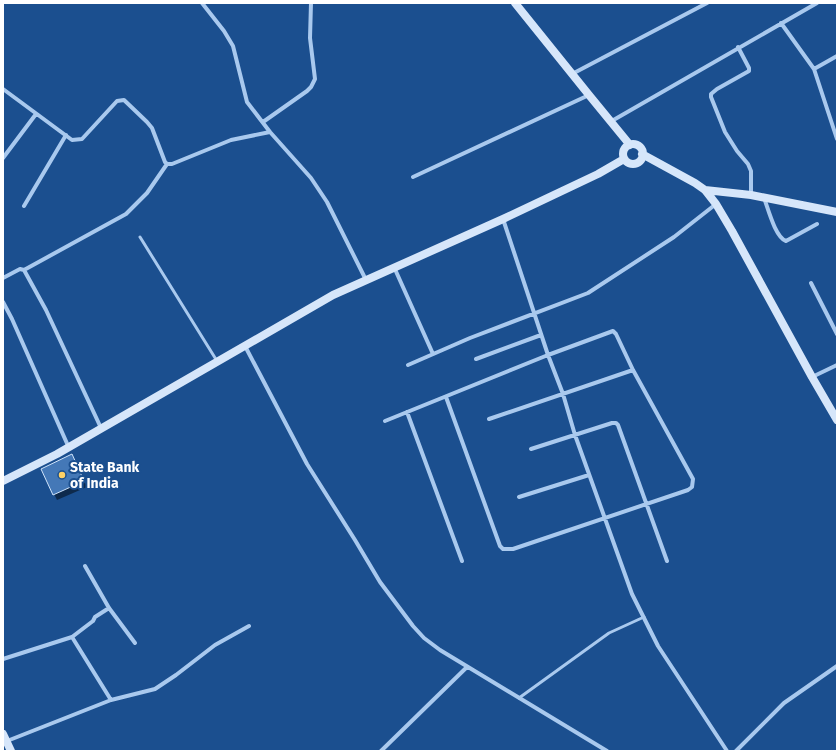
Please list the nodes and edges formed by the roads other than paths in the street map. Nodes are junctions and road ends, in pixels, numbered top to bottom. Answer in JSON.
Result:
{"nodes":[{"id":1,"x":202,"y":3,"type":"edge"},
{"id":2,"x":311,"y":3,"type":"edge"},
{"id":3,"x":516,"y":3,"type":"edge"},
{"id":4,"x":707,"y":3,"type":"edge"},
{"id":5,"x":817,"y":3,"type":"edge"},
{"id":6,"x":781,"y":23,"type":"junction"},
{"id":7,"x":738,"y":47,"type":"junction"},
{"id":8,"x":837,"y":56,"type":"edge"},
{"id":9,"x":814,"y":70,"type":"junction"},
{"id":10,"x":572,"y":74,"type":"junction"},
{"id":11,"x":3,"y":90,"type":"edge"},
{"id":12,"x":589,"y":95,"type":"junction"},
{"id":13,"x":36,"y":114,"type":"junction"},
{"id":14,"x":263,"y":122,"type":"junction"},
{"id":15,"x":610,"y":122,"type":"junction"},
{"id":16,"x":270,"y":132,"type":"junction"},
{"id":17,"x":66,"y":135,"type":"junction"},
{"id":18,"x":837,"y":139,"type":"edge"},
{"id":19,"x":630,"y":145,"type":"junction"},
{"id":20,"x":642,"y":154,"type":"junction"},
{"id":21,"x":3,"y":158,"type":"edge"},
{"id":22,"x":624,"y":159,"type":"junction"},
{"id":23,"x":167,"y":164,"type":"junction"},
{"id":24,"x":413,"y":177,"type":"dead end"},
{"id":25,"x":705,"y":190,"type":"junction"},
{"id":26,"x":752,"y":195,"type":"junction"},
{"id":27,"x":764,"y":197,"type":"junction"},
{"id":28,"x":716,"y":204,"type":"junction"},
{"id":29,"x":24,"y":206,"type":"dead end"},
{"id":30,"x":837,"y":212,"type":"edge"},
{"id":31,"x":503,"y":219,"type":"junction"},
{"id":32,"x":817,"y":224,"type":"dead end"},
{"id":33,"x":140,"y":237,"type":"dead end"},
{"id":34,"x":394,"y":267,"type":"junction"},
{"id":35,"x":24,"y":270,"type":"junction"},
{"id":36,"x":3,"y":278,"type":"edge"},
{"id":37,"x":366,"y":280,"type":"junction"},
{"id":38,"x":811,"y":283,"type":"dead end"},
{"id":39,"x":3,"y":302,"type":"edge"},
{"id":40,"x":3,"y":312,"type":"edge"},
{"id":41,"x":9,"y":313,"type":"junction"},
{"id":42,"x":534,"y":314,"type":"junction"},
{"id":43,"x":837,"y":334,"type":"edge"},
{"id":44,"x":541,"y":335,"type":"junction"},
{"id":45,"x":245,"y":346,"type":"junction"},
{"id":46,"x":433,"y":354,"type":"junction"},
{"id":47,"x":548,"y":355,"type":"junction"},
{"id":48,"x":476,"y":359,"type":"dead end"},
{"id":49,"x":217,"y":362,"type":"junction"},
{"id":50,"x":408,"y":365,"type":"dead end"},
{"id":51,"x":837,"y":365,"type":"edge"},
{"id":52,"x":633,"y":370,"type":"junction"},
{"id":53,"x":812,"y":377,"type":"junction"},
{"id":54,"x":563,"y":394,"type":"junction"},
{"id":55,"x":446,"y":397,"type":"junction"},
{"id":56,"x":407,"y":412,"type":"junction"},
{"id":57,"x":489,"y":419,"type":"dead end"},
{"id":58,"x":385,"y":420,"type":"dead end"},
{"id":59,"x":837,"y":420,"type":"edge"},
{"id":60,"x":102,"y":429,"type":"junction"},
{"id":61,"x":575,"y":435,"type":"junction"},
{"id":62,"x":69,"y":448,"type":"junction"},
{"id":63,"x":531,"y":449,"type":"dead end"},
{"id":64,"x":589,"y":476,"type":"junction"},
{"id":65,"x":3,"y":481,"type":"edge"},
{"id":66,"x":519,"y":497,"type":"dead end"},
{"id":67,"x":647,"y":504,"type":"junction"},
{"id":68,"x":605,"y":519,"type":"junction"},
{"id":69,"x":462,"y":561,"type":"dead end"},
{"id":70,"x":667,"y":561,"type":"dead end"},
{"id":71,"x":85,"y":566,"type":"dead end"},
{"id":72,"x":108,"y":608,"type":"junction"},
{"id":73,"x":644,"y":617,"type":"junction"},
{"id":74,"x":249,"y":626,"type":"dead end"},
{"id":75,"x":72,"y":636,"type":"junction"},
{"id":76,"x":135,"y":643,"type":"dead end"},
{"id":77,"x":3,"y":659,"type":"edge"},
{"id":78,"x":837,"y":666,"type":"edge"},
{"id":79,"x":466,"y":667,"type":"junction"},
{"id":80,"x":519,"y":698,"type":"junction"},
{"id":81,"x":111,"y":700,"type":"junction"},
{"id":82,"x":5,"y":737,"type":"edge"},
{"id":83,"x":10,"y":751,"type":"edge"},
{"id":84,"x":382,"y":751,"type":"edge"},
{"id":85,"x":607,"y":751,"type":"edge"},
{"id":86,"x":727,"y":751,"type":"edge"},
{"id":87,"x":736,"y":751,"type":"edge"}],
"edges":[{"from":1,"to":14,"type":"street"},
{"from":2,"to":14,"type":"street"},
{"from":3,"to":10,"type":"street"},
{"from":4,"to":10,"type":"street"},
{"from":5,"to":6,"type":"street"},
{"from":6,"to":7,"type":"street"},
{"from":6,"to":9,"type":"street"},
{"from":7,"to":15,"type":"street"},
{"from":7,"to":26,"type":"street"},
{"from":8,"to":9,"type":"street"},
{"from":9,"to":18,"type":"street"},
{"from":10,"to":12,"type":"street"},
{"from":11,"to":13,"type":"street"},
{"from":12,"to":15,"type":"street"},
{"from":12,"to":24,"type":"street"},
{"from":13,"to":17,"type":"street"},
{"from":13,"to":21,"type":"street"},
{"from":14,"to":16,"type":"street"},
{"from":15,"to":19,"type":"street"},
{"from":16,"to":23,"type":"street"},
{"from":16,"to":37,"type":"street"},
{"from":17,"to":23,"type":"street"},
{"from":17,"to":29,"type":"street"},
{"from":19,"to":20,"type":"street"},
{"from":19,"to":22,"type":"street"},
{"from":20,"to":22,"type":"street"},
{"from":20,"to":25,"type":"street"},
{"from":22,"to":31,"type":"street"},
{"from":23,"to":35,"type":"street"},
{"from":25,"to":26,"type":"street"},
{"from":25,"to":28,"type":"street"},
{"from":26,"to":27,"type":"street"},
{"from":27,"to":30,"type":"street"},
{"from":27,"to":32,"type":"street"},
{"from":28,"to":42,"type":"street"},
{"from":28,"to":53,"type":"street"},
{"from":31,"to":34,"type":"street"},
{"from":31,"to":42,"type":"street"},
{"from":33,"to":49,"type":"lane"},
{"from":34,"to":37,"type":"street"},
{"from":34,"to":46,"type":"street"},
{"from":35,"to":36,"type":"street"},
{"from":35,"to":60,"type":"street"},
{"from":37,"to":45,"type":"street"},
{"from":38,"to":43,"type":"street"},
{"from":39,"to":41,"type":"street"},
{"from":40,"to":41,"type":"street"},
{"from":41,"to":62,"type":"street"},
{"from":42,"to":44,"type":"street"},
{"from":42,"to":46,"type":"street"},
{"from":44,"to":47,"type":"street"},
{"from":44,"to":48,"type":"street"},
{"from":45,"to":49,"type":"street"},
{"from":45,"to":79,"type":"street"},
{"from":46,"to":50,"type":"street"},
{"from":47,"to":52,"type":"street"},
{"from":47,"to":54,"type":"street"},
{"from":47,"to":55,"type":"street"},
{"from":49,"to":60,"type":"street"},
{"from":51,"to":53,"type":"street"},
{"from":52,"to":54,"type":"street"},
{"from":52,"to":67,"type":"street"},
{"from":53,"to":59,"type":"street"},
{"from":54,"to":57,"type":"street"},
{"from":54,"to":61,"type":"street"},
{"from":55,"to":56,"type":"street"},
{"from":55,"to":68,"type":"street"},
{"from":56,"to":58,"type":"street"},
{"from":56,"to":69,"type":"street"},
{"from":60,"to":62,"type":"street"},
{"from":61,"to":63,"type":"street"},
{"from":61,"to":64,"type":"street"},
{"from":61,"to":67,"type":"street"},
{"from":62,"to":65,"type":"street"},
{"from":64,"to":66,"type":"street"},
{"from":64,"to":68,"type":"street"},
{"from":67,"to":68,"type":"street"},
{"from":67,"to":70,"type":"street"},
{"from":68,"to":73,"type":"street"},
{"from":71,"to":72,"type":"street"},
{"from":72,"to":75,"type":"street"},
{"from":72,"to":76,"type":"street"},
{"from":73,"to":80,"type":"lane"},
{"from":73,"to":86,"type":"street"},
{"from":74,"to":81,"type":"street"},
{"from":75,"to":77,"type":"street"},
{"from":75,"to":81,"type":"street"},
{"from":78,"to":87,"type":"street"},
{"from":79,"to":80,"type":"street"},
{"from":79,"to":84,"type":"street"},
{"from":80,"to":85,"type":"street"},
{"from":81,"to":82,"type":"street"},
{"from":82,"to":83,"type":"street"}]}
